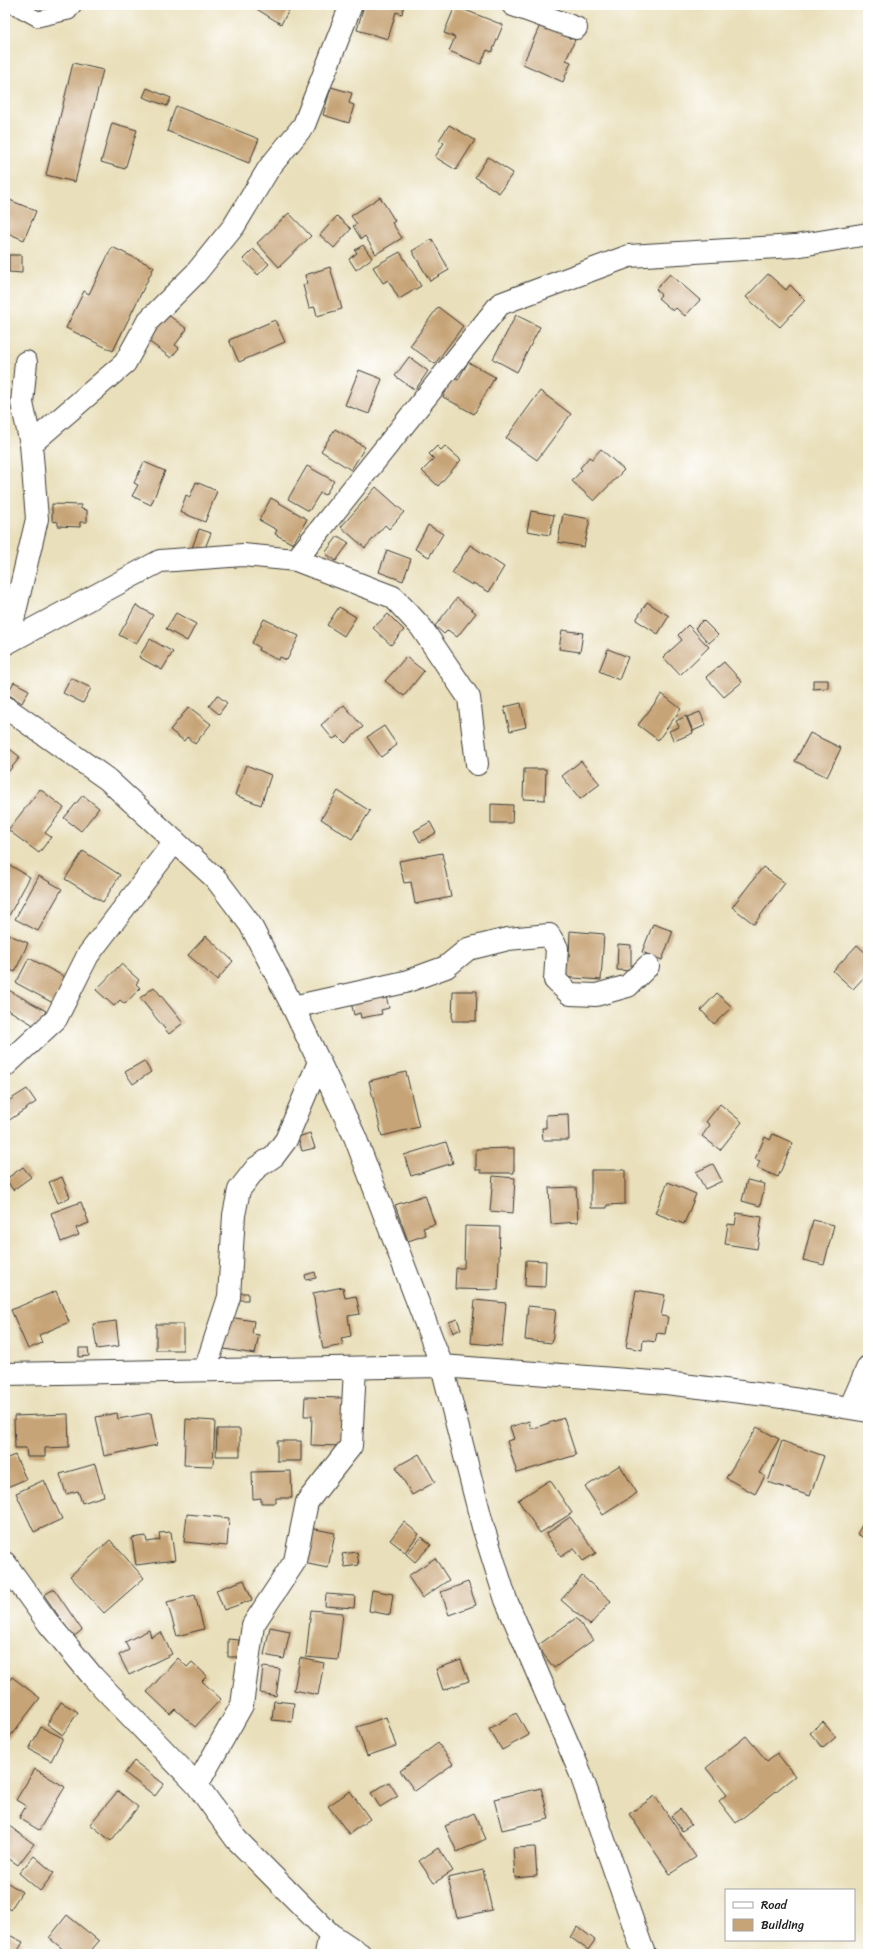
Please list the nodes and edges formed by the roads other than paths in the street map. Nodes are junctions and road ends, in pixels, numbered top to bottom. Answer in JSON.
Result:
{"nodes":[{"id":1,"x":12,"y":5,"type":"edge"},
{"id":2,"x":74,"y":5,"type":"edge"},
{"id":3,"x":351,"y":5,"type":"edge"},
{"id":4,"x":513,"y":5,"type":"edge"},
{"id":5,"x":576,"y":28,"type":"dead end"},
{"id":6,"x":868,"y":234,"type":"edge"},
{"id":7,"x":26,"y":362,"type":"dead end"},
{"id":8,"x":31,"y":444,"type":"junction"},
{"id":9,"x":296,"y":560,"type":"junction"},
{"id":10,"x":6,"y":642,"type":"edge"},
{"id":11,"x":5,"y":707,"type":"edge"},
{"id":12,"x":477,"y":764,"type":"dead end"},
{"id":13,"x":175,"y":841,"type":"junction"},
{"id":14,"x":648,"y":966,"type":"dead end"},
{"id":15,"x":293,"y":1007,"type":"junction"},
{"id":16,"x":319,"y":1062,"type":"junction"},
{"id":17,"x":5,"y":1066,"type":"edge"},
{"id":18,"x":442,"y":1366,"type":"junction"},
{"id":19,"x":868,"y":1367,"type":"edge"},
{"id":20,"x":355,"y":1368,"type":"junction"},
{"id":21,"x":205,"y":1370,"type":"junction"},
{"id":22,"x":5,"y":1374,"type":"edge"},
{"id":23,"x":859,"y":1410,"type":"edge"},
{"id":24,"x":5,"y":1563,"type":"edge"},
{"id":25,"x":197,"y":1785,"type":"junction"},
{"id":26,"x":328,"y":1944,"type":"edge"},
{"id":27,"x":360,"y":1954,"type":"edge"},
{"id":28,"x":644,"y":1954,"type":"edge"}],
"edges":[{"from":1,"to":2,"type":"lane"},
{"from":3,"to":8,"type":"street"},
{"from":4,"to":5,"type":"street"},
{"from":6,"to":9,"type":"street"},
{"from":7,"to":8,"type":"street"},
{"from":8,"to":10,"type":"street"},
{"from":9,"to":10,"type":"street"},
{"from":9,"to":12,"type":"street"},
{"from":11,"to":13,"type":"street"},
{"from":13,"to":15,"type":"street"},
{"from":13,"to":17,"type":"street"},
{"from":14,"to":15,"type":"street"},
{"from":15,"to":16,"type":"street"},
{"from":16,"to":18,"type":"street"},
{"from":16,"to":21,"type":"street"},
{"from":18,"to":20,"type":"street"},
{"from":18,"to":23,"type":"street"},
{"from":18,"to":28,"type":"street"},
{"from":19,"to":23,"type":"street"},
{"from":20,"to":21,"type":"street"},
{"from":20,"to":25,"type":"street"},
{"from":21,"to":22,"type":"street"},
{"from":24,"to":25,"type":"street"},
{"from":25,"to":26,"type":"street"},
{"from":26,"to":27,"type":"street"}]}
